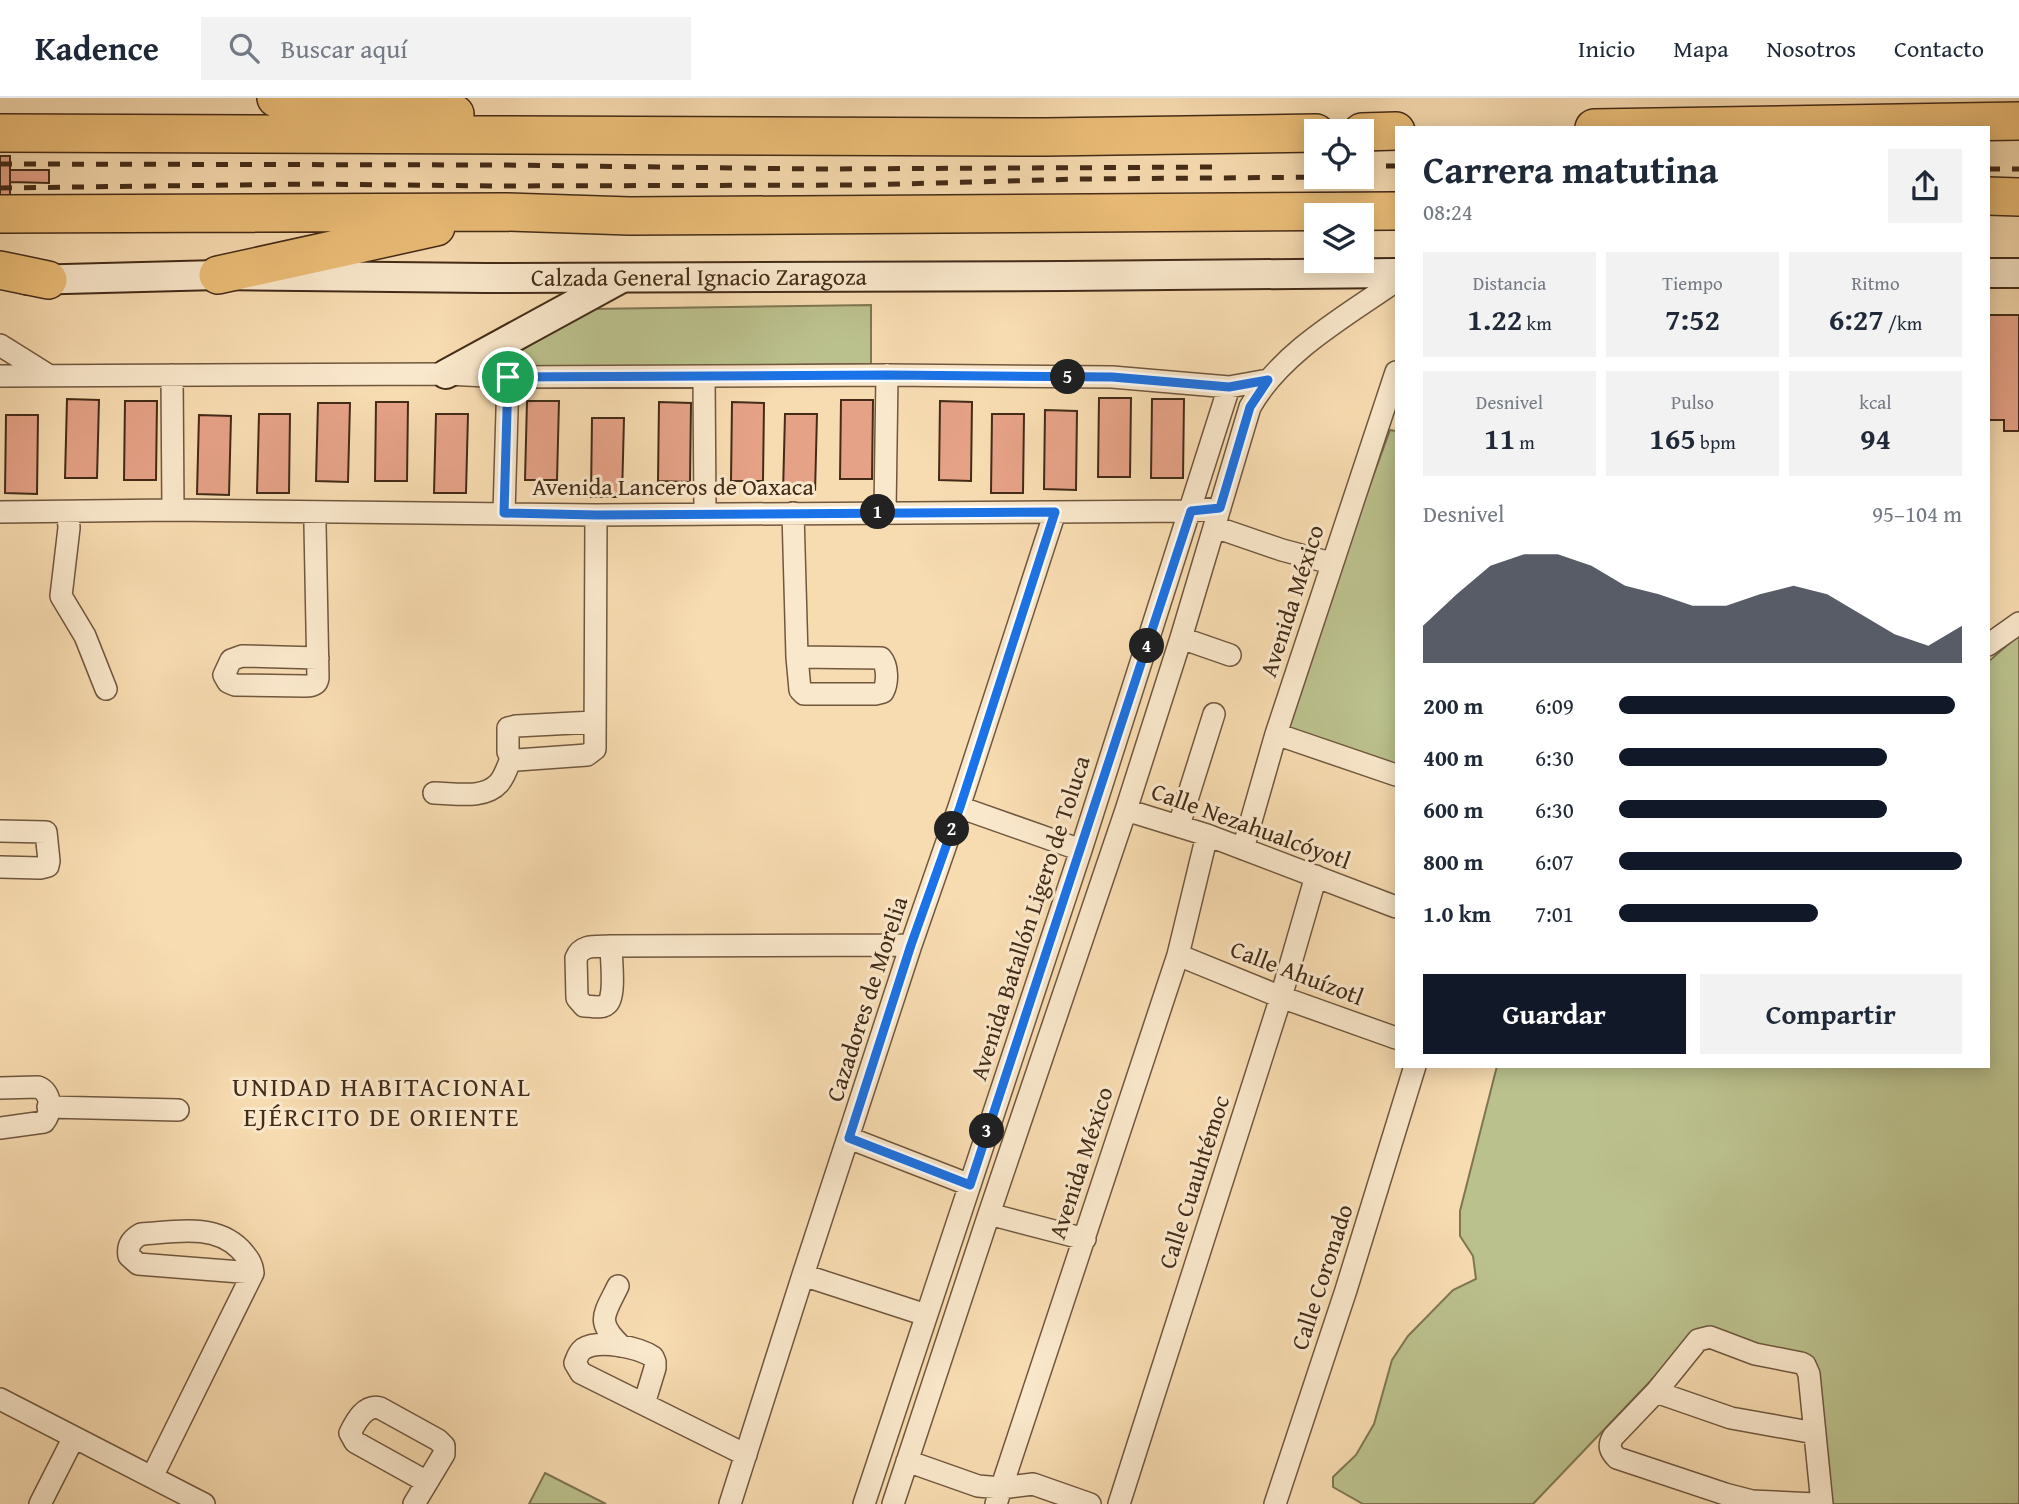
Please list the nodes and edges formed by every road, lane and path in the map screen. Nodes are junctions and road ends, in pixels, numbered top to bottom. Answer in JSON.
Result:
{"nodes":[{"id":1,"x":276,"y":98,"type":"edge"},
{"id":2,"x":2019,"y":121,"type":"edge"},
{"id":3,"x":1715,"y":126,"type":"edge"},
{"id":4,"x":1395,"y":131,"type":"edge"},
{"id":5,"x":1304,"y":132,"type":"edge"},
{"id":6,"x":1374,"y":132,"type":"edge"},
{"id":7,"x":0,"y":133,"type":"edge"},
{"id":8,"x":552,"y":134,"type":"junction"},
{"id":9,"x":1990,"y":196,"type":"edge"},
{"id":10,"x":2019,"y":197,"type":"edge"},
{"id":11,"x":1395,"y":211,"type":"edge"},
{"id":12,"x":506,"y":212,"type":"junction"},
{"id":13,"x":0,"y":214,"type":"edge"},
{"id":14,"x":0,"y":270,"type":"edge"},
{"id":15,"x":1395,"y":273,"type":"edge"},
{"id":16,"x":1990,"y":273,"type":"edge"},
{"id":17,"x":2019,"y":273,"type":"edge"},
{"id":18,"x":218,"y":275,"type":"junction"},
{"id":19,"x":625,"y":277,"type":"junction"},
{"id":20,"x":0,"y":279,"type":"edge"},
{"id":21,"x":48,"y":280,"type":"junction"},
{"id":22,"x":1395,"y":282,"type":"edge"},
{"id":23,"x":0,"y":345,"type":"edge"},
{"id":24,"x":446,"y":374,"type":"junction"},
{"id":25,"x":172,"y":375,"type":"junction"},
{"id":26,"x":887,"y":375,"type":"junction"},
{"id":27,"x":1395,"y":375,"type":"edge"},
{"id":28,"x":0,"y":376,"type":"edge"},
{"id":29,"x":50,"y":376,"type":"junction"},
{"id":30,"x":508,"y":377,"type":"junction"},
{"id":31,"x":704,"y":377,"type":"junction"},
{"id":32,"x":1268,"y":380,"type":"junction"},
{"id":33,"x":1229,"y":387,"type":"junction"},
{"id":34,"x":173,"y":510,"type":"junction"},
{"id":35,"x":1191,"y":511,"type":"junction"},
{"id":36,"x":0,"y":512,"type":"edge"},
{"id":37,"x":68,"y":512,"type":"junction"},
{"id":38,"x":316,"y":512,"type":"junction"},
{"id":39,"x":885,"y":512,"type":"junction"},
{"id":40,"x":1055,"y":512,"type":"junction"},
{"id":41,"x":504,"y":513,"type":"junction"},
{"id":42,"x":705,"y":513,"type":"junction"},
{"id":43,"x":793,"y":513,"type":"junction"},
{"id":44,"x":596,"y":515,"type":"junction"},
{"id":45,"x":1217,"y":517,"type":"junction"},
{"id":46,"x":1331,"y":563,"type":"junction"},
{"id":47,"x":2019,"y":624,"type":"edge"},
{"id":48,"x":1181,"y":638,"type":"junction"},
{"id":49,"x":1990,"y":644,"type":"edge"},
{"id":50,"x":1230,"y":655,"type":"dead end"},
{"id":51,"x":797,"y":657,"type":"dead end"},
{"id":52,"x":318,"y":658,"type":"dead end"},
{"id":53,"x":106,"y":690,"type":"dead end"},
{"id":54,"x":1214,"y":714,"type":"dead end"},
{"id":55,"x":594,"y":722,"type":"junction"},
{"id":56,"x":1276,"y":734,"type":"junction"},
{"id":57,"x":511,"y":758,"type":"junction"},
{"id":58,"x":1395,"y":775,"type":"edge"},
{"id":59,"x":434,"y":793,"type":"dead end"},
{"id":60,"x":960,"y":807,"type":"junction"},
{"id":61,"x":1126,"y":810,"type":"junction"},
{"id":62,"x":1179,"y":825,"type":"junction"},
{"id":63,"x":0,"y":831,"type":"edge"},
{"id":64,"x":1207,"y":835,"type":"junction"},
{"id":65,"x":1242,"y":849,"type":"junction"},
{"id":66,"x":1081,"y":850,"type":"junction"},
{"id":67,"x":0,"y":867,"type":"edge"},
{"id":68,"x":1316,"y":876,"type":"junction"},
{"id":69,"x":1395,"y":907,"type":"edge"},
{"id":70,"x":911,"y":945,"type":"junction"},
{"id":71,"x":611,"y":946,"type":"dead end"},
{"id":72,"x":1178,"y":955,"type":"junction"},
{"id":73,"x":1281,"y":997,"type":"junction"},
{"id":74,"x":1395,"y":1038,"type":"edge"},
{"id":75,"x":1414,"y":1068,"type":"edge"},
{"id":76,"x":0,"y":1088,"type":"edge"},
{"id":77,"x":48,"y":1107,"type":"junction"},
{"id":78,"x":178,"y":1110,"type":"dead end"},
{"id":79,"x":0,"y":1128,"type":"edge"},
{"id":80,"x":849,"y":1138,"type":"junction"},
{"id":81,"x":970,"y":1185,"type":"junction"},
{"id":82,"x":989,"y":1213,"type":"junction"},
{"id":83,"x":1085,"y":1239,"type":"junction"},
{"id":84,"x":253,"y":1273,"type":"junction"},
{"id":85,"x":803,"y":1275,"type":"junction"},
{"id":86,"x":618,"y":1286,"type":"dead end"},
{"id":87,"x":926,"y":1315,"type":"junction"},
{"id":88,"x":621,"y":1346,"type":"junction"},
{"id":89,"x":1656,"y":1392,"type":"junction"},
{"id":90,"x":0,"y":1399,"type":"edge"},
{"id":91,"x":644,"y":1404,"type":"junction"},
{"id":92,"x":1815,"y":1433,"type":"junction"},
{"id":93,"x":74,"y":1437,"type":"junction"},
{"id":94,"x":746,"y":1455,"type":"junction"},
{"id":95,"x":907,"y":1461,"type":"junction"},
{"id":96,"x":152,"y":1477,"type":"junction"},
{"id":97,"x":427,"y":1482,"type":"dead end"},
{"id":98,"x":998,"y":1496,"type":"edge"},
{"id":99,"x":40,"y":1504,"type":"edge"},
{"id":100,"x":204,"y":1504,"type":"edge"},
{"id":101,"x":414,"y":1504,"type":"edge"},
{"id":102,"x":730,"y":1504,"type":"edge"},
{"id":103,"x":864,"y":1504,"type":"edge"},
{"id":104,"x":893,"y":1504,"type":"edge"},
{"id":105,"x":1090,"y":1504,"type":"edge"},
{"id":106,"x":1119,"y":1504,"type":"edge"},
{"id":107,"x":1275,"y":1504,"type":"edge"},
{"id":108,"x":1816,"y":1504,"type":"edge"},
{"id":109,"x":1822,"y":1504,"type":"edge"}],
"edges":[{"from":1,"to":8,"type":"highway"},
{"from":2,"to":3,"type":"highway"},
{"from":4,"to":6,"type":"highway"},
{"from":5,"to":8,"type":"highway"},
{"from":7,"to":8,"type":"highway"},
{"from":9,"to":10,"type":"highway"},
{"from":11,"to":12,"type":"highway"},
{"from":12,"to":13,"type":"highway"},
{"from":12,"to":18,"type":"highway"},
{"from":14,"to":21,"type":"highway"},
{"from":15,"to":19,"type":"main road","name":"Calzada General Ignacio Zaragoza"},
{"from":16,"to":17,"type":"main road"},
{"from":18,"to":19,"type":"main road","name":"Calzada General Ignacio Zaragoza"},
{"from":18,"to":21,"type":"main road","name":"Calzada General Ignacio Zaragoza"},
{"from":19,"to":24,"type":"main road"},
{"from":20,"to":21,"type":"main road","name":"Calzada General Ignacio Zaragoza"},
{"from":22,"to":32,"type":"street"},
{"from":23,"to":29,"type":"street"},
{"from":24,"to":25,"type":"street"},
{"from":24,"to":30,"type":"street"},
{"from":25,"to":29,"type":"street"},
{"from":25,"to":34,"type":"street"},
{"from":26,"to":31,"type":"street"},
{"from":26,"to":33,"type":"street"},
{"from":26,"to":39,"type":"street"},
{"from":27,"to":46,"type":"street","name":"Avenida México"},
{"from":28,"to":29,"type":"street"},
{"from":30,"to":31,"type":"street"},
{"from":30,"to":41,"type":"street"},
{"from":31,"to":42,"type":"street"},
{"from":32,"to":33,"type":"street"},
{"from":32,"to":45,"type":"street"},
{"from":33,"to":35,"type":"street","name":"Avenida Batallón Ligero de Toluca"},
{"from":34,"to":37,"type":"street","name":"Avenida Lanceros de Oaxaca"},
{"from":34,"to":38,"type":"street","name":"Avenida Lanceros de Oaxaca"},
{"from":35,"to":40,"type":"street","name":"Avenida Lanceros de Oaxaca"},
{"from":35,"to":45,"type":"street","name":"Avenida Lanceros de Oaxaca"},
{"from":35,"to":66,"type":"street","name":"Avenida Batallón Ligero de Toluca"},
{"from":36,"to":37,"type":"street","name":"Avenida Lanceros de Oaxaca"},
{"from":37,"to":53,"type":"street"},
{"from":38,"to":41,"type":"street","name":"Avenida Lanceros de Oaxaca"},
{"from":38,"to":52,"type":"street"},
{"from":39,"to":40,"type":"street","name":"Avenida Lanceros de Oaxaca"},
{"from":39,"to":43,"type":"street","name":"Avenida Lanceros de Oaxaca"},
{"from":40,"to":60,"type":"street","name":"Cazadores de Morelia"},
{"from":41,"to":44,"type":"street","name":"Avenida Lanceros de Oaxaca"},
{"from":42,"to":43,"type":"street","name":"Avenida Lanceros de Oaxaca"},
{"from":42,"to":44,"type":"street","name":"Avenida Lanceros de Oaxaca"},
{"from":43,"to":51,"type":"street"},
{"from":44,"to":55,"type":"street"},
{"from":45,"to":46,"type":"street"},
{"from":45,"to":48,"type":"street"},
{"from":46,"to":56,"type":"street","name":"Avenida México"},
{"from":47,"to":49,"type":"street"},
{"from":48,"to":50,"type":"street"},
{"from":48,"to":61,"type":"street"},
{"from":54,"to":62,"type":"street"},
{"from":55,"to":57,"type":"street"},
{"from":55,"to":57,"type":"street"},
{"from":56,"to":58,"type":"street"},
{"from":56,"to":65,"type":"street","name":"Avenida México"},
{"from":57,"to":59,"type":"street"},
{"from":60,"to":66,"type":"street"},
{"from":60,"to":70,"type":"street","name":"Cazadores de Morelia"},
{"from":61,"to":62,"type":"street","name":"Calle Nezahualcóyotl"},
{"from":61,"to":82,"type":"street"},
{"from":62,"to":64,"type":"street","name":"Calle Nezahualcóyotl"},
{"from":63,"to":67,"type":"street"},
{"from":64,"to":65,"type":"street","name":"Calle Nezahualcóyotl"},
{"from":64,"to":72,"type":"street","name":"Avenida México"},
{"from":65,"to":68,"type":"street","name":"Calle Nezahualcóyotl"},
{"from":66,"to":81,"type":"street","name":"Avenida Batallón Ligero de Toluca"},
{"from":68,"to":69,"type":"street","name":"Calle Nezahualcóyotl"},
{"from":68,"to":73,"type":"street","name":"Calle Cuauhtémoc"},
{"from":70,"to":71,"type":"street"},
{"from":70,"to":80,"type":"street","name":"Cazadores de Morelia"},
{"from":72,"to":73,"type":"street","name":"Calle Ahuízotl"},
{"from":72,"to":83,"type":"street","name":"Avenida México"},
{"from":73,"to":74,"type":"street","name":"Calle Ahuízotl"},
{"from":73,"to":106,"type":"street","name":"Calle Cuauhtémoc"},
{"from":75,"to":107,"type":"street","name":"Calle Coronado"},
{"from":76,"to":77,"type":"street"},
{"from":77,"to":78,"type":"street"},
{"from":77,"to":79,"type":"street"},
{"from":80,"to":81,"type":"street"},
{"from":80,"to":85,"type":"street","name":"Cazadores de Morelia"},
{"from":81,"to":87,"type":"street","name":"Avenida Batallón Ligero de Toluca"},
{"from":82,"to":83,"type":"street"},
{"from":82,"to":95,"type":"street"},
{"from":83,"to":98,"type":"street","name":"Avenida México"},
{"from":84,"to":84,"type":"street"},
{"from":84,"to":96,"type":"street"},
{"from":85,"to":87,"type":"street"},
{"from":85,"to":94,"type":"street","name":"Cazadores de Morelia"},
{"from":86,"to":88,"type":"street"},
{"from":87,"to":103,"type":"street","name":"Avenida Batallón Ligero de Toluca"},
{"from":88,"to":91,"type":"street"},
{"from":88,"to":91,"type":"street"},
{"from":89,"to":92,"type":"street"},
{"from":89,"to":92,"type":"street"},
{"from":89,"to":108,"type":"street"},
{"from":90,"to":93,"type":"street"},
{"from":91,"to":94,"type":"street"},
{"from":92,"to":109,"type":"street"},
{"from":93,"to":96,"type":"street"},
{"from":93,"to":99,"type":"street"},
{"from":94,"to":102,"type":"street","name":"Cazadores de Morelia"},
{"from":95,"to":98,"type":"street"},
{"from":95,"to":104,"type":"street"},
{"from":96,"to":100,"type":"street"},
{"from":97,"to":101,"type":"street"},
{"from":98,"to":105,"type":"street"}]}
